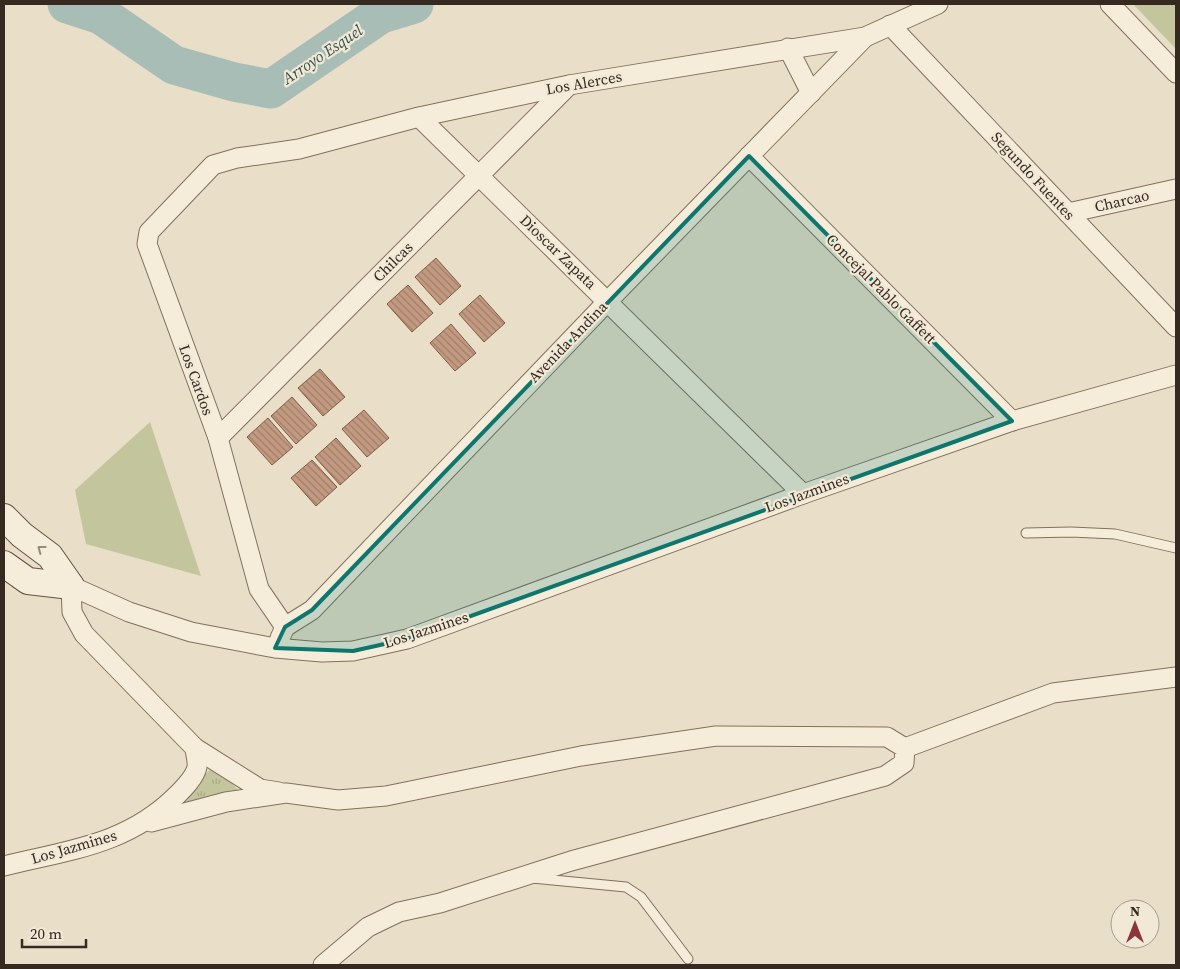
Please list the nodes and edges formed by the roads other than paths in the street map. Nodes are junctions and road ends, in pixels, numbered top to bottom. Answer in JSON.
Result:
{"nodes":[{"id":1,"x":938,"y":4,"type":"edge"},
{"id":2,"x":1110,"y":4,"type":"edge"},
{"id":3,"x":890,"y":25,"type":"junction"},
{"id":4,"x":865,"y":37,"type":"junction"},
{"id":5,"x":788,"y":48,"type":"junction"},
{"id":6,"x":1176,"y":73,"type":"edge"},
{"id":7,"x":569,"y":85,"type":"junction"},
{"id":8,"x":811,"y":93,"type":"junction"},
{"id":9,"x":419,"y":117,"type":"junction"},
{"id":10,"x":749,"y":156,"type":"junction"},
{"id":11,"x":227,"y":161,"type":"joint"},
{"id":12,"x":478,"y":175,"type":"junction"},
{"id":13,"x":1176,"y":189,"type":"edge"},
{"id":14,"x":1068,"y":213,"type":"junction"},
{"id":15,"x":608,"y":300,"type":"junction"},
{"id":16,"x":1176,"y":327,"type":"edge"},
{"id":17,"x":1176,"y":375,"type":"edge"},
{"id":18,"x":1012,"y":421,"type":"junction"},
{"id":19,"x":218,"y":438,"type":"junction"},
{"id":20,"x":803,"y":494,"type":"junction"},
{"id":21,"x":4,"y":517,"type":"edge"},
{"id":22,"x":1026,"y":533,"type":"dead end"},
{"id":23,"x":1176,"y":548,"type":"edge"},
{"id":24,"x":4,"y":564,"type":"edge"},
{"id":25,"x":70,"y":586,"type":"junction"},
{"id":26,"x":285,"y":626,"type":"junction"},
{"id":27,"x":275,"y":648,"type":"junction"},
{"id":28,"x":1176,"y":677,"type":"edge"},
{"id":29,"x":194,"y":748,"type":"junction"},
{"id":30,"x":906,"y":748,"type":"junction"},
{"id":31,"x":286,"y":794,"type":"junction"},
{"id":32,"x":142,"y":824,"type":"junction"},
{"id":33,"x":4,"y":866,"type":"edge"},
{"id":34,"x":520,"y":878,"type":"junction"},
{"id":35,"x":688,"y":959,"type":"dead end"},
{"id":36,"x":323,"y":965,"type":"edge"}],
"edges":[{"from":1,"to":3,"type":"street","name":"Los Alerces"},
{"from":2,"to":6,"type":"street"},
{"from":3,"to":4,"type":"street","name":"Los Alerces"},
{"from":3,"to":14,"type":"street","name":"Segundo Fuentes"},
{"from":4,"to":5,"type":"street","name":"Los Alerces"},
{"from":4,"to":8,"type":"street","name":"Avenida Andina"},
{"from":5,"to":7,"type":"street","name":"Los Alerces"},
{"from":5,"to":8,"type":"street"},
{"from":7,"to":9,"type":"street","name":"Los Alerces"},
{"from":7,"to":12,"type":"street","name":"Chilcas"},
{"from":8,"to":10,"type":"street","name":"Avenida Andina"},
{"from":9,"to":11,"type":"street","name":"Los Alerces"},
{"from":9,"to":12,"type":"street","name":"Dioscar Zapata"},
{"from":10,"to":15,"type":"street","name":"Avenida Andina"},
{"from":10,"to":18,"type":"street","name":"Concejal Pablo Gaffett"},
{"from":11,"to":19,"type":"street","name":"Los Cardos"},
{"from":12,"to":15,"type":"street","name":"Dioscar Zapata"},
{"from":12,"to":19,"type":"street","name":"Chilcas"},
{"from":13,"to":14,"type":"street","name":"Charcao"},
{"from":14,"to":16,"type":"street","name":"Segundo Fuentes"},
{"from":15,"to":20,"type":"street","name":"Dioscar Zapata"},
{"from":15,"to":26,"type":"street","name":"Avenida Andina"},
{"from":17,"to":18,"type":"street","name":"Los Jazmines"},
{"from":18,"to":20,"type":"street","name":"Los Jazmines"},
{"from":19,"to":26,"type":"street","name":"Los Cardos"},
{"from":20,"to":27,"type":"street","name":"Los Jazmines"},
{"from":25,"to":21,"type":"street","one_way":true},
{"from":22,"to":23,"type":"lane"},
{"from":24,"to":25,"type":"street"},
{"from":25,"to":27,"type":"street","name":"Los Jazmines"},
{"from":25,"to":29,"type":"street"},
{"from":26,"to":27,"type":"street"},
{"from":28,"to":30,"type":"street"},
{"from":29,"to":31,"type":"street"},
{"from":29,"to":32,"type":"street","name":"Los Jazmines"},
{"from":30,"to":31,"type":"street"},
{"from":30,"to":34,"type":"street"},
{"from":31,"to":32,"type":"street"},
{"from":32,"to":33,"type":"street","name":"Los Jazmines"},
{"from":34,"to":35,"type":"lane"},
{"from":34,"to":36,"type":"street"}]}
